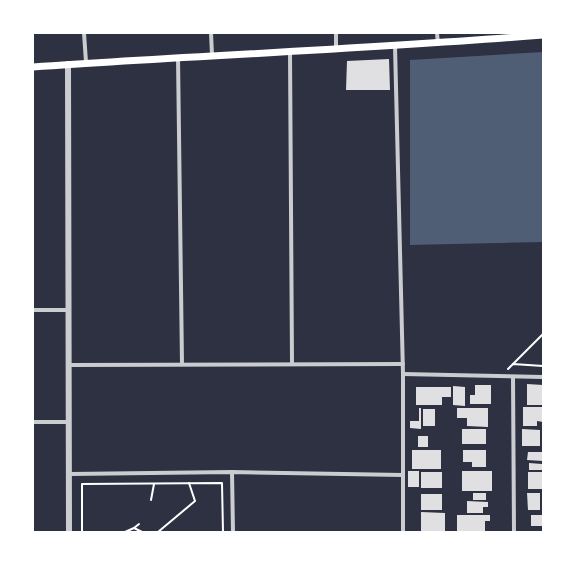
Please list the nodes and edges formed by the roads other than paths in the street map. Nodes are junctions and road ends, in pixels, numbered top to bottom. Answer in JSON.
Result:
{"nodes":[{"id":1,"x":84,"y":33,"type":"edge"},
{"id":2,"x":211,"y":33,"type":"edge"},
{"id":3,"x":336,"y":33,"type":"edge"},
{"id":4,"x":437,"y":33,"type":"edge"},
{"id":5,"x":543,"y":35,"type":"edge"},
{"id":6,"x":438,"y":44,"type":"junction"},
{"id":7,"x":395,"y":46,"type":"junction"},
{"id":8,"x":336,"y":50,"type":"junction"},
{"id":9,"x":290,"y":52,"type":"junction"},
{"id":10,"x":212,"y":55,"type":"junction"},
{"id":11,"x":178,"y":57,"type":"junction"},
{"id":12,"x":86,"y":62,"type":"junction"},
{"id":13,"x":68,"y":64,"type":"junction"},
{"id":14,"x":33,"y":66,"type":"edge"},
{"id":15,"x":33,"y":310,"type":"edge"},
{"id":16,"x":68,"y":310,"type":"junction"},
{"id":17,"x":182,"y":364,"type":"junction"},
{"id":18,"x":292,"y":364,"type":"junction"},
{"id":19,"x":402,"y":364,"type":"junction"},
{"id":20,"x":68,"y":365,"type":"junction"},
{"id":21,"x":403,"y":374,"type":"junction"},
{"id":22,"x":513,"y":377,"type":"junction"},
{"id":23,"x":543,"y":377,"type":"edge"},
{"id":24,"x":33,"y":422,"type":"edge"},
{"id":25,"x":69,"y":422,"type":"junction"},
{"id":26,"x":232,"y":472,"type":"junction"},
{"id":27,"x":70,"y":474,"type":"junction"},
{"id":28,"x":403,"y":475,"type":"junction"},
{"id":29,"x":69,"y":532,"type":"edge"},
{"id":30,"x":233,"y":532,"type":"edge"},
{"id":31,"x":403,"y":532,"type":"edge"},
{"id":32,"x":514,"y":532,"type":"edge"}],
"edges":[{"from":1,"to":12,"type":"street"},
{"from":2,"to":10,"type":"street"},
{"from":3,"to":8,"type":"street"},
{"from":4,"to":6,"type":"street"},
{"from":5,"to":6,"type":"main road"},
{"from":6,"to":7,"type":"main road"},
{"from":7,"to":8,"type":"main road"},
{"from":7,"to":19,"type":"street"},
{"from":8,"to":9,"type":"main road"},
{"from":9,"to":10,"type":"main road"},
{"from":9,"to":18,"type":"street"},
{"from":10,"to":11,"type":"main road"},
{"from":11,"to":12,"type":"main road"},
{"from":11,"to":17,"type":"street"},
{"from":12,"to":13,"type":"main road"},
{"from":13,"to":14,"type":"main road"},
{"from":13,"to":16,"type":"street"},
{"from":15,"to":16,"type":"street"},
{"from":16,"to":20,"type":"street"},
{"from":17,"to":18,"type":"street"},
{"from":17,"to":20,"type":"street"},
{"from":18,"to":19,"type":"street"},
{"from":19,"to":21,"type":"street"},
{"from":20,"to":25,"type":"street"},
{"from":21,"to":22,"type":"street"},
{"from":21,"to":28,"type":"street"},
{"from":22,"to":23,"type":"street"},
{"from":22,"to":32,"type":"street"},
{"from":24,"to":25,"type":"street"},
{"from":25,"to":27,"type":"street"},
{"from":26,"to":27,"type":"street"},
{"from":26,"to":28,"type":"street"},
{"from":26,"to":30,"type":"street"},
{"from":27,"to":29,"type":"street"},
{"from":28,"to":31,"type":"street"}]}
